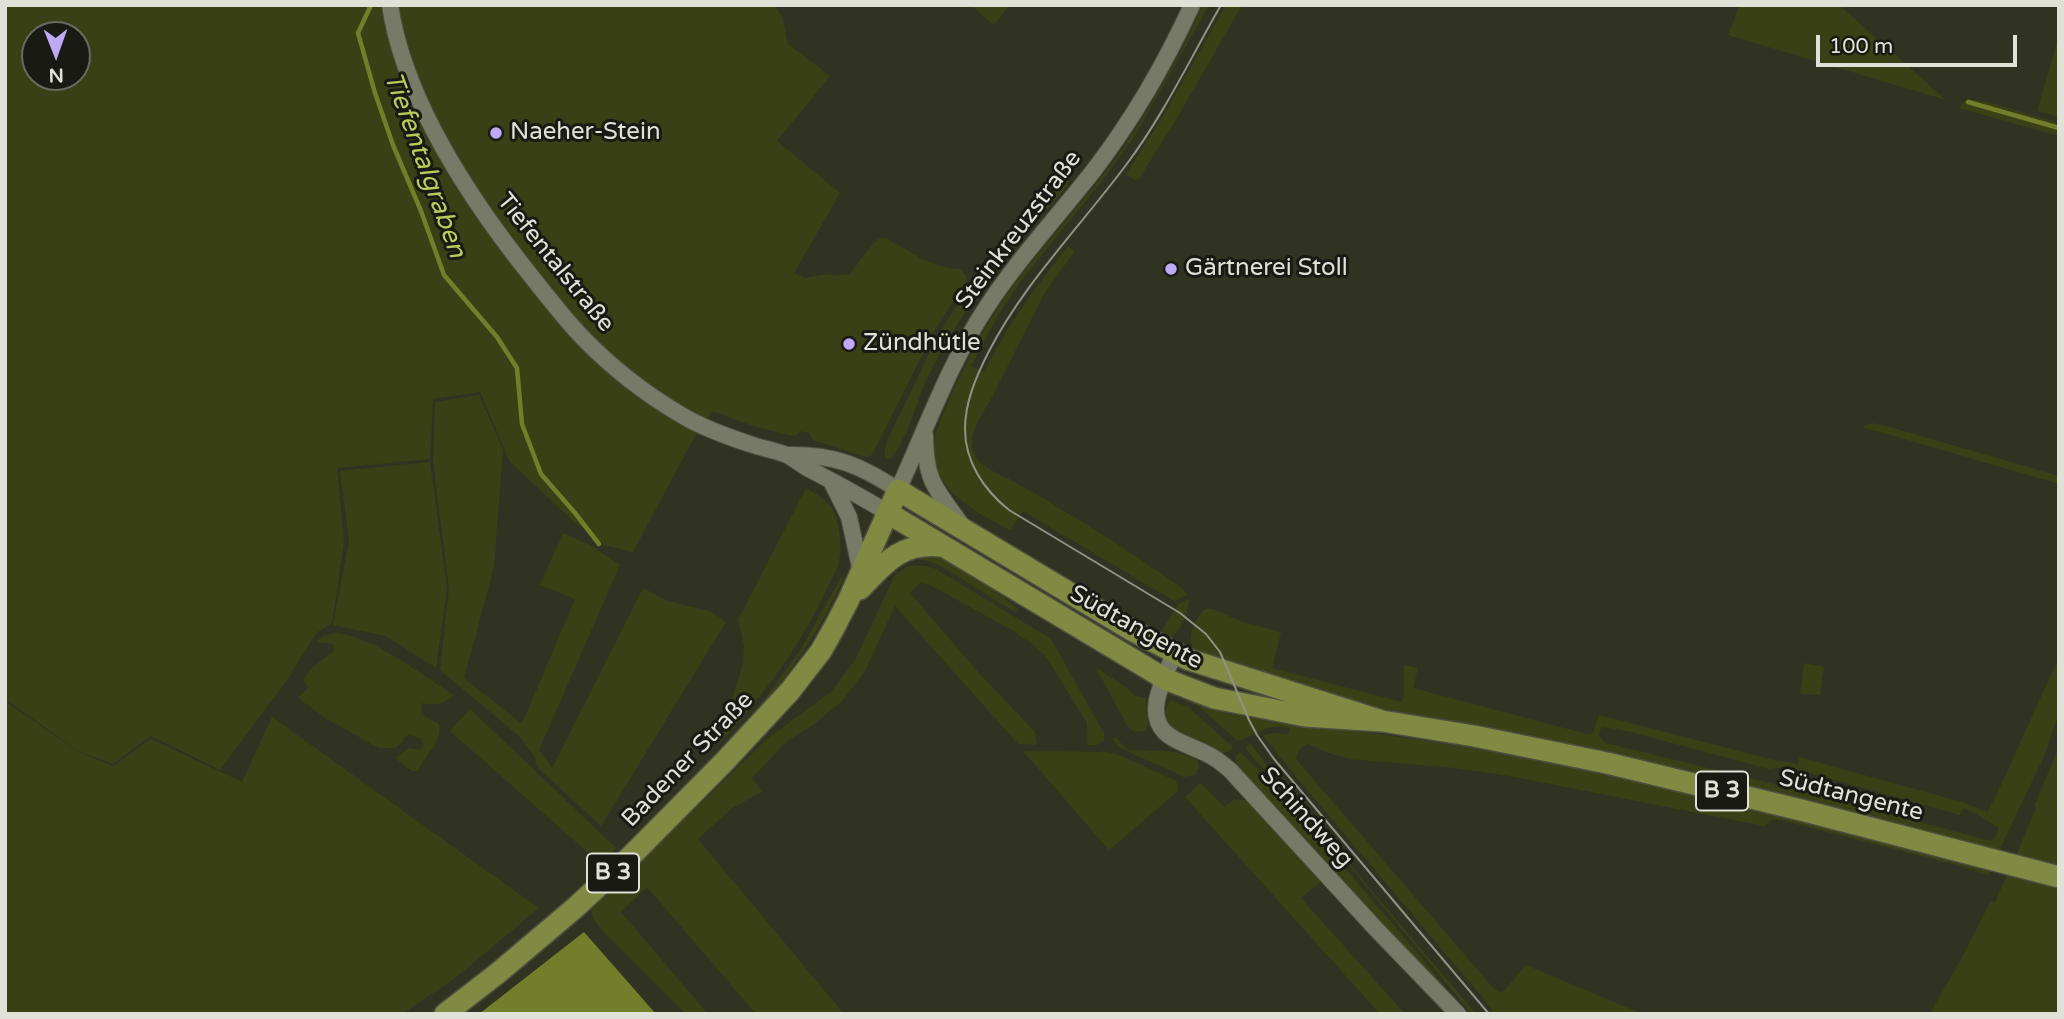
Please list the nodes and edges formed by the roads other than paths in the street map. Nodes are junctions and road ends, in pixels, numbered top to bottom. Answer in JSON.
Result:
{"nodes":[{"id":1,"x":390,"y":5,"type":"edge"},
{"id":2,"x":1192,"y":5,"type":"edge"},
{"id":3,"x":925,"y":429,"type":"junction"},
{"id":4,"x":788,"y":455,"type":"junction"},
{"id":5,"x":831,"y":481,"type":"junction"},
{"id":6,"x":898,"y":490,"type":"junction"},
{"id":7,"x":888,"y":513,"type":"junction"},
{"id":8,"x":967,"y":533,"type":"junction"},
{"id":9,"x":943,"y":547,"type":"junction"},
{"id":10,"x":861,"y":572,"type":"junction"},
{"id":11,"x":848,"y":601,"type":"junction"},
{"id":12,"x":1174,"y":653,"type":"junction"},
{"id":13,"x":1165,"y":678,"type":"junction"},
{"id":14,"x":1382,"y":721,"type":"junction"},
{"id":15,"x":2059,"y":877,"type":"edge"},
{"id":16,"x":445,"y":1014,"type":"edge"},
{"id":17,"x":1458,"y":1014,"type":"edge"}],
"edges":[{"from":1,"to":4,"type":"street","name":"Tiefentalstraße"},
{"from":2,"to":3,"type":"street","name":"Steinkreuzstraße"},
{"from":3,"to":6,"type":"street","name":"Steinkreuzstraße"},
{"from":3,"to":8,"type":"street"},
{"from":4,"to":5,"type":"street","name":"Tiefentalstraße"},
{"from":4,"to":6,"type":"street","name":"Tiefentalstraße"},
{"from":5,"to":7,"type":"street","name":"Tiefentalstraße"},
{"from":5,"to":10,"type":"street"},
{"from":6,"to":7,"type":"main road","name":"Badener Straße","number":"B 3"},
{"from":6,"to":8,"type":"main road","name":"Südtangente","number":"B 3"},
{"from":7,"to":9,"type":"main road","name":"Südtangente","number":"B 3"},
{"from":7,"to":10,"type":"main road","name":"Badener Straße","number":"B 3"},
{"from":8,"to":12,"type":"main road","name":"Südtangente","number":"B 3"},
{"from":9,"to":11,"type":"main road","name":"Badener Straße"},
{"from":9,"to":13,"type":"main road","name":"Südtangente","number":"B 3"},
{"from":10,"to":11,"type":"main road","name":"Badener Straße","number":"B 3"},
{"from":11,"to":16,"type":"main road","name":"Badener Straße","number":"B 3"},
{"from":12,"to":13,"type":"street","name":"Schindweg"},
{"from":12,"to":14,"type":"main road","name":"Südtangente","number":"B 3"},
{"from":13,"to":14,"type":"main road","name":"Südtangente","number":"B 3"},
{"from":13,"to":17,"type":"street","name":"Schindweg"},
{"from":14,"to":15,"type":"main road","name":"Südtangente","number":"B 3"}]}
